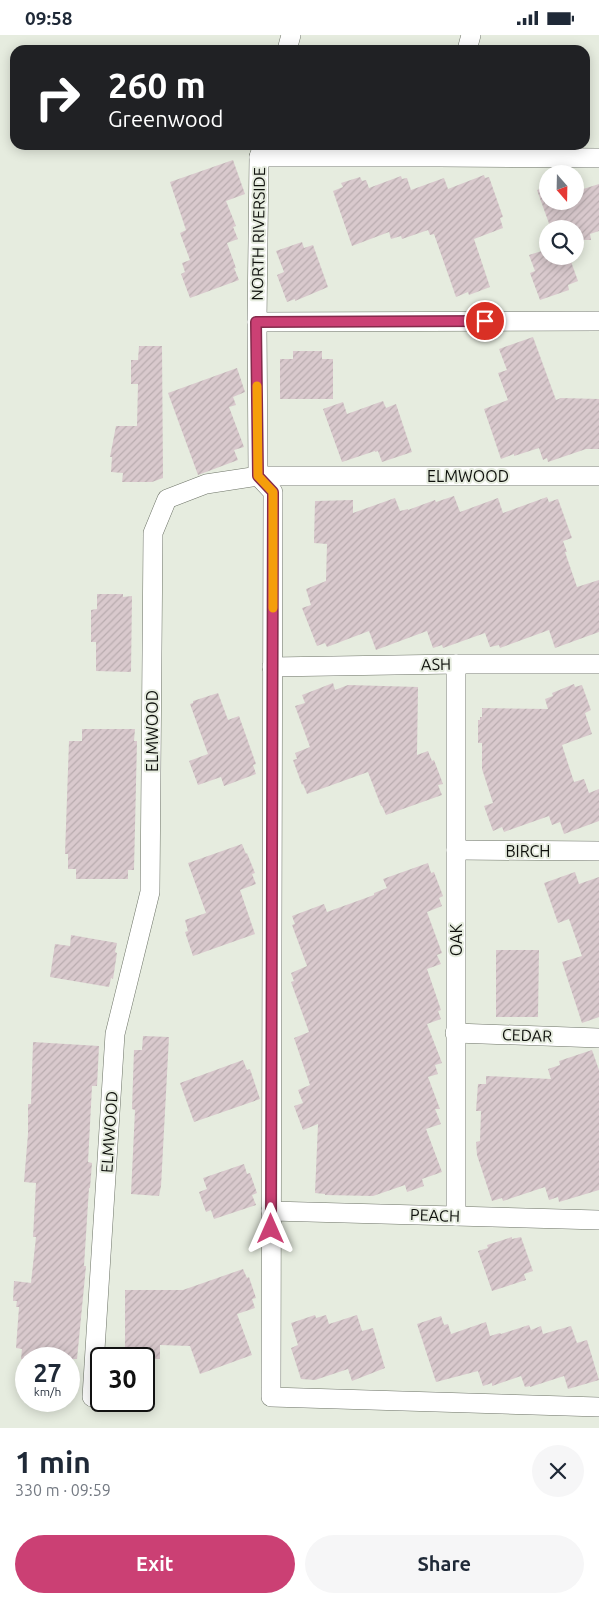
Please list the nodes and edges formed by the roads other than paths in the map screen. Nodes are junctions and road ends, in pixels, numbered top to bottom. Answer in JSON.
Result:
{"nodes":[{"id":1,"x":261,"y":151,"type":"edge"},
{"id":2,"x":441,"y":151,"type":"edge"},
{"id":3,"x":599,"y":158,"type":"edge"},
{"id":4,"x":599,"y":321,"type":"edge"},
{"id":5,"x":256,"y":322,"type":"junction"},
{"id":6,"x":258,"y":476,"type":"junction"},
{"id":7,"x":599,"y":476,"type":"edge"},
{"id":8,"x":456,"y":663,"type":"junction"},
{"id":9,"x":599,"y":664,"type":"edge"},
{"id":10,"x":272,"y":667,"type":"junction"},
{"id":11,"x":456,"y":850,"type":"junction"},
{"id":12,"x":599,"y":851,"type":"edge"},
{"id":13,"x":455,"y":1033,"type":"junction"},
{"id":14,"x":599,"y":1037,"type":"edge"},
{"id":15,"x":271,"y":1211,"type":"junction"},
{"id":16,"x":456,"y":1216,"type":"junction"},
{"id":17,"x":599,"y":1220,"type":"edge"},
{"id":18,"x":95,"y":1347,"type":"edge"},
{"id":19,"x":599,"y":1407,"type":"edge"}],
"edges":[{"from":1,"to":2,"type":"street"},
{"from":1,"to":5,"type":"street","name":"NORTH RIVERSIDE"},
{"from":2,"to":3,"type":"street"},
{"from":4,"to":5,"type":"street"},
{"from":5,"to":6,"type":"street","name":"NORTH RIVERSIDE"},
{"from":6,"to":7,"type":"street","name":"ELMWOOD"},
{"from":6,"to":10,"type":"street"},
{"from":6,"to":18,"type":"street","name":"ELMWOOD"},
{"from":8,"to":9,"type":"street","name":"ASH"},
{"from":8,"to":10,"type":"street","name":"ASH"},
{"from":8,"to":11,"type":"street","name":"OAK"},
{"from":10,"to":15,"type":"street"},
{"from":11,"to":12,"type":"street","name":"BIRCH"},
{"from":11,"to":13,"type":"street","name":"OAK"},
{"from":13,"to":14,"type":"street","name":"CEDAR"},
{"from":13,"to":16,"type":"street","name":"OAK"},
{"from":15,"to":16,"type":"street","name":"PEACH"},
{"from":15,"to":19,"type":"street"},
{"from":16,"to":17,"type":"street","name":"PEACH"}]}
